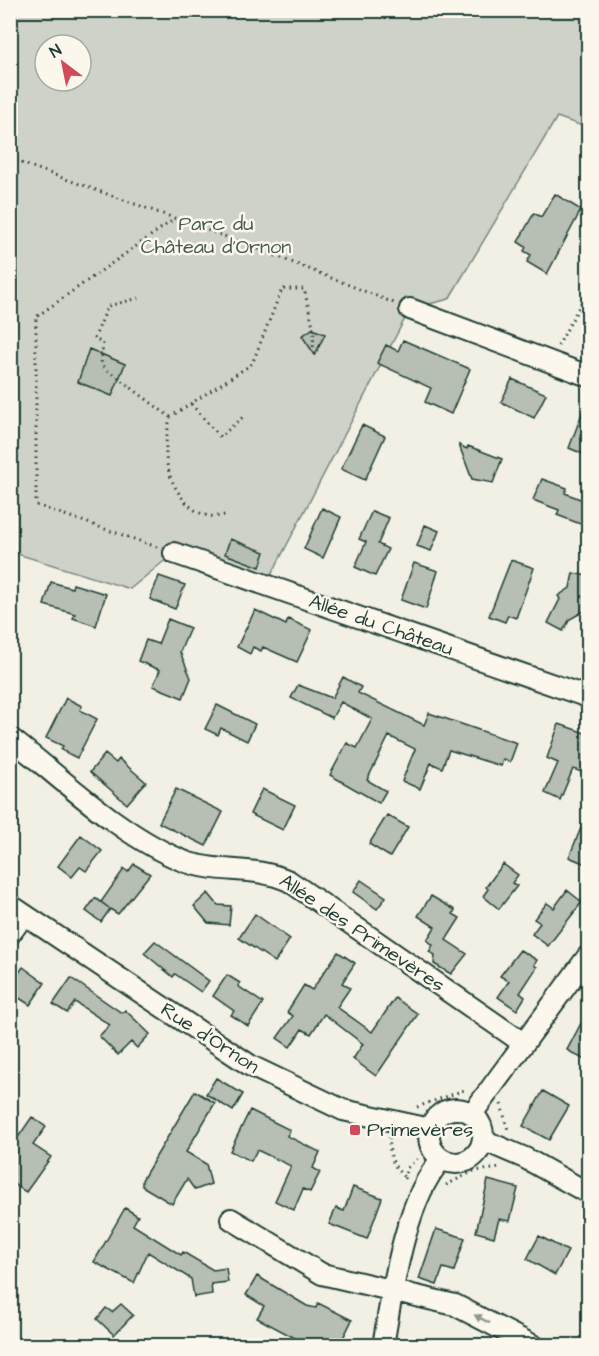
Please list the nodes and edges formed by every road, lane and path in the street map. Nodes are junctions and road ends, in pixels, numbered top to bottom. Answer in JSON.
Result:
{"nodes":[{"id":1,"x":10,"y":159,"type":"edge"},
{"id":2,"x":173,"y":220,"type":"junction"},
{"id":3,"x":588,"y":290,"type":"edge"},
{"id":4,"x":139,"y":298,"type":"dead end"},
{"id":5,"x":410,"y":309,"type":"joint"},
{"id":6,"x":313,"y":351,"type":"dead end"},
{"id":7,"x":550,"y":361,"type":"junction"},
{"id":8,"x":588,"y":376,"type":"edge"},
{"id":9,"x":191,"y":404,"type":"junction"},
{"id":10,"x":244,"y":416,"type":"dead end"},
{"id":11,"x":170,"y":417,"type":"junction"},
{"id":12,"x":227,"y":514,"type":"dead end"},
{"id":13,"x":174,"y":553,"type":"joint"},
{"id":14,"x":588,"y":697,"type":"edge"},
{"id":15,"x":10,"y":738,"type":"edge"},
{"id":16,"x":17,"y":910,"type":"edge"},
{"id":17,"x":10,"y":934,"type":"edge"},
{"id":18,"x":588,"y":956,"type":"edge"},
{"id":19,"x":523,"y":1043,"type":"junction"},
{"id":20,"x":489,"y":1089,"type":"junction"},
{"id":21,"x":472,"y":1114,"type":"junction"},
{"id":22,"x":395,"y":1123,"type":"junction"},
{"id":23,"x":430,"y":1129,"type":"junction"},
{"id":24,"x":483,"y":1140,"type":"junction"},
{"id":25,"x":510,"y":1150,"type":"junction"},
{"id":26,"x":442,"y":1159,"type":"junction"},
{"id":27,"x":423,"y":1188,"type":"junction"},
{"id":28,"x":588,"y":1193,"type":"edge"},
{"id":29,"x":231,"y":1219,"type":"dead end"},
{"id":30,"x":393,"y":1289,"type":"junction"},
{"id":31,"x":383,"y":1346,"type":"edge"},
{"id":32,"x":534,"y":1346,"type":"edge"}],
"edges":[{"from":1,"to":2,"type":"path"},
{"from":2,"to":5,"type":"path"},
{"from":2,"to":13,"type":"path"},
{"from":3,"to":7,"type":"path"},
{"from":4,"to":11,"type":"path"},
{"from":5,"to":7,"type":"street"},
{"from":6,"to":9,"type":"path"},
{"from":7,"to":8,"type":"street"},
{"from":9,"to":10,"type":"path"},
{"from":9,"to":11,"type":"path"},
{"from":11,"to":12,"type":"path"},
{"from":13,"to":14,"type":"street","name":"Allée du Château"},
{"from":15,"to":19,"type":"street","name":"Allée des Primevères"},
{"from":16,"to":17,"type":"street"},
{"from":16,"to":22,"type":"street","name":"Rue d'Ornon"},
{"from":18,"to":19,"type":"street"},
{"from":19,"to":20,"type":"street"},
{"from":20,"to":21,"type":"street"},
{"from":20,"to":22,"type":"path"},
{"from":20,"to":25,"type":"path"},
{"from":21,"to":23,"type":"street"},
{"from":21,"to":24,"type":"street"},
{"from":22,"to":23,"type":"street","name":"Rue d'Ornon"},
{"from":22,"to":27,"type":"path"},
{"from":23,"to":26,"type":"street"},
{"from":24,"to":25,"type":"street"},
{"from":24,"to":26,"type":"street"},
{"from":25,"to":27,"type":"path"},
{"from":25,"to":28,"type":"street"},
{"from":26,"to":27,"type":"street"},
{"from":27,"to":30,"type":"street"},
{"from":29,"to":30,"type":"street"},
{"from":30,"to":31,"type":"street"},
{"from":32,"to":30,"type":"street","one_way":true}]}
